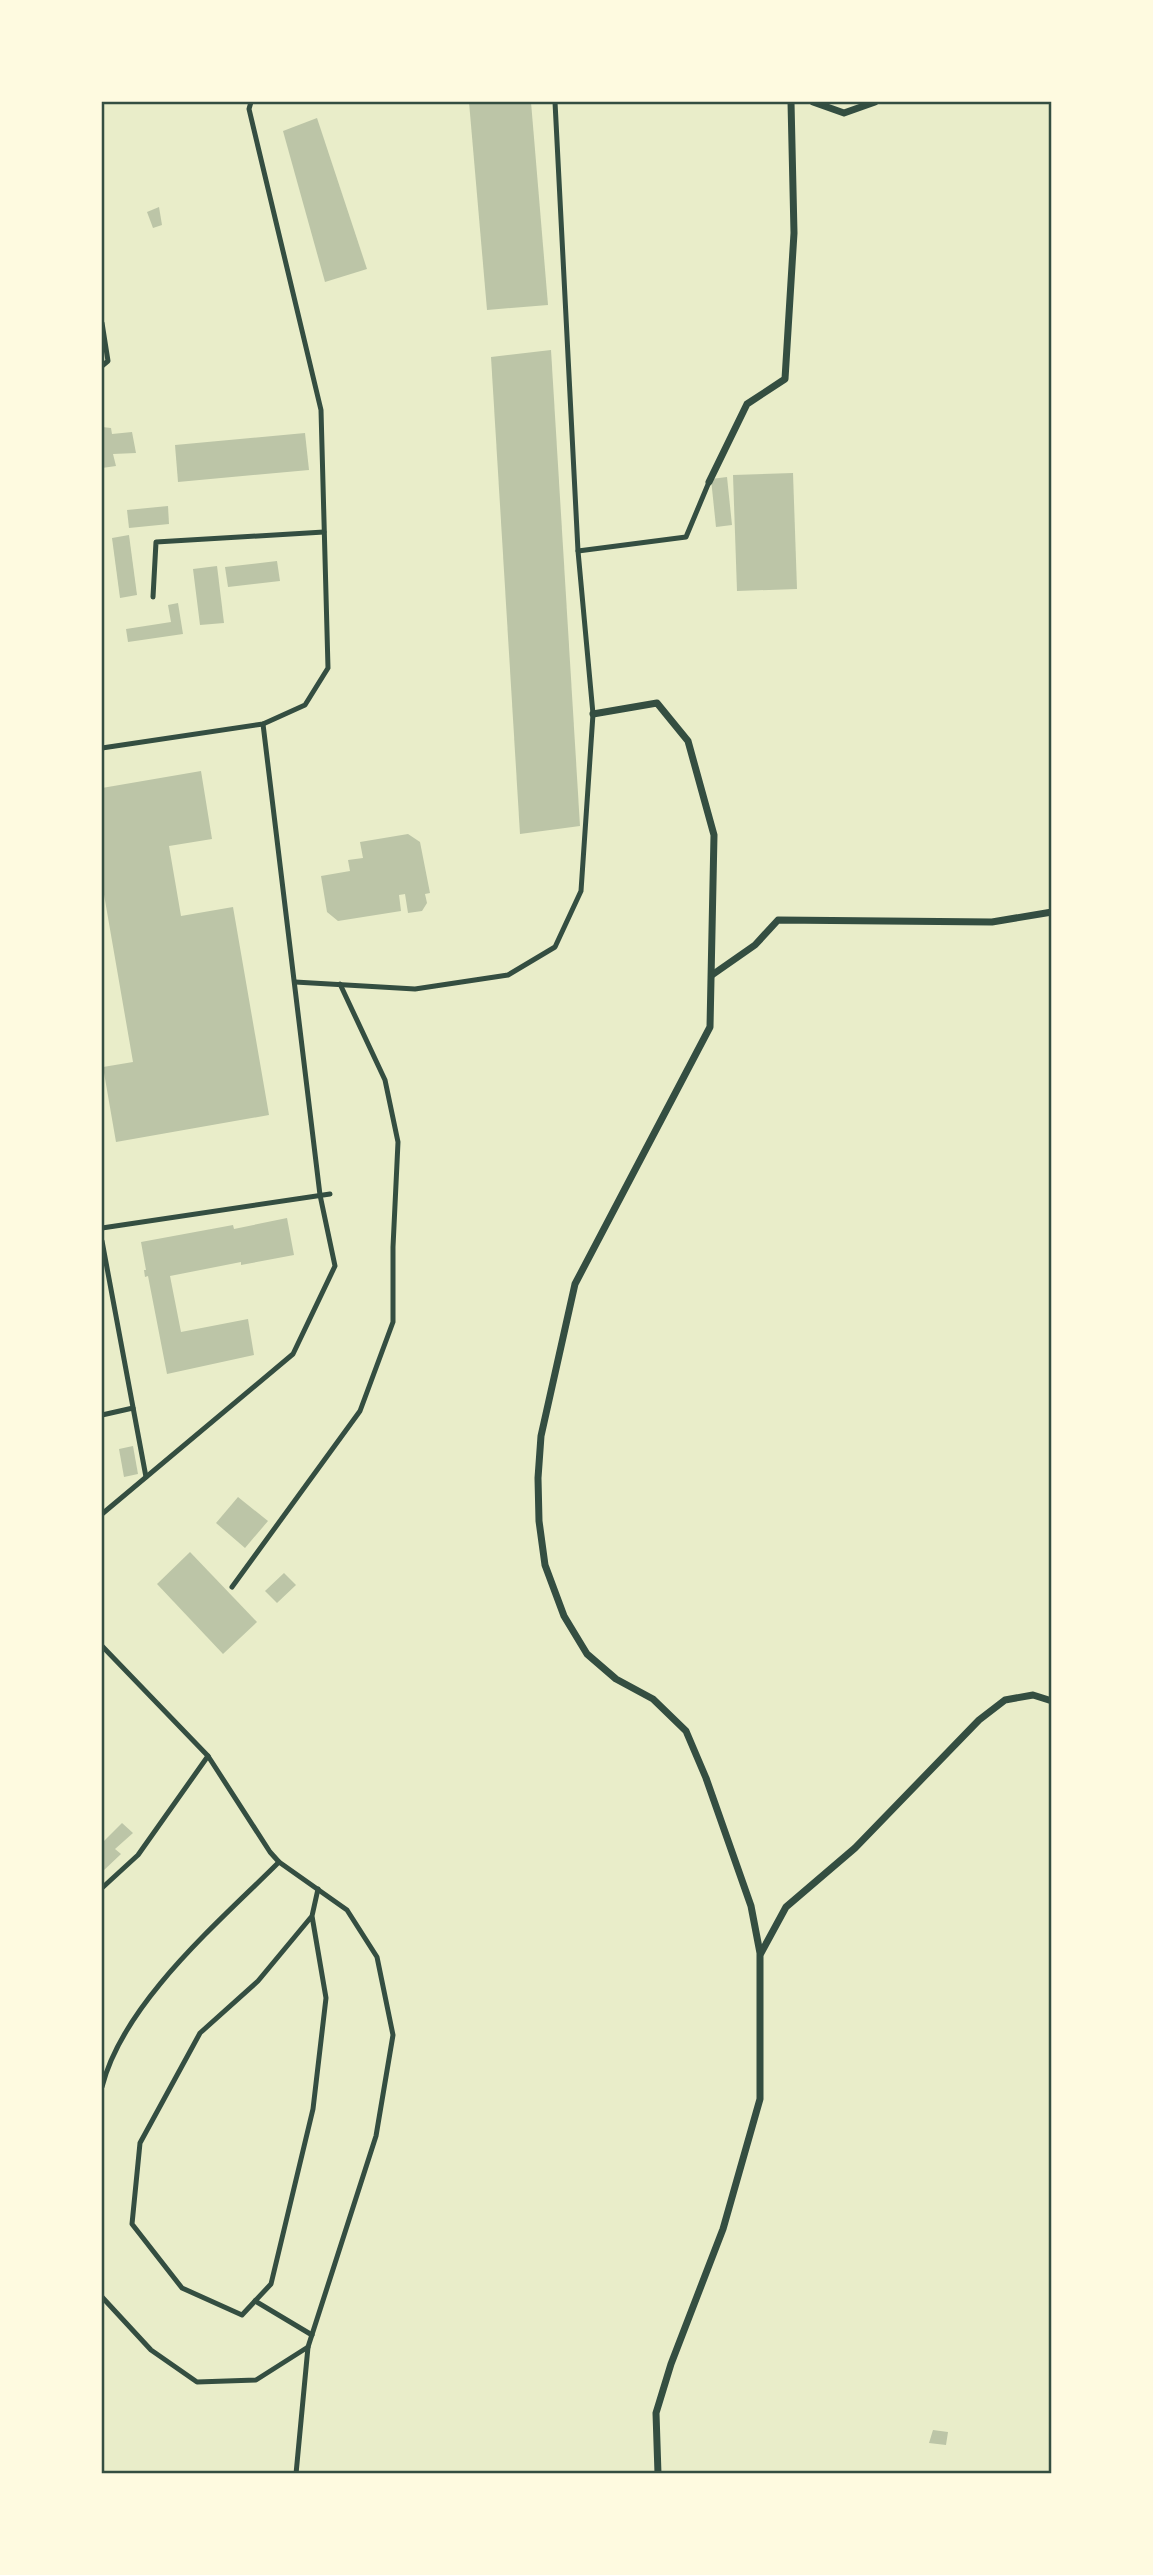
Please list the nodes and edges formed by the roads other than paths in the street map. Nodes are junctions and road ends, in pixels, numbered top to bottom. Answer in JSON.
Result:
{"nodes":[{"id":1,"x":251,"y":102,"type":"edge"},
{"id":2,"x":555,"y":102,"type":"edge"},
{"id":3,"x":791,"y":102,"type":"edge"},
{"id":4,"x":813,"y":102,"type":"edge"},
{"id":5,"x":875,"y":102,"type":"edge"},
{"id":6,"x":102,"y":323,"type":"edge"},
{"id":7,"x":102,"y":366,"type":"edge"},
{"id":8,"x":709,"y":482,"type":"joint"},
{"id":9,"x":324,"y":532,"type":"junction"},
{"id":10,"x":578,"y":551,"type":"junction"},
{"id":11,"x":153,"y":597,"type":"dead end"},
{"id":12,"x":593,"y":714,"type":"junction"},
{"id":13,"x":263,"y":724,"type":"junction"},
{"id":14,"x":102,"y":748,"type":"edge"},
{"id":15,"x":1052,"y":912,"type":"edge"},
{"id":16,"x":712,"y":975,"type":"junction"},
{"id":17,"x":295,"y":982,"type":"junction"},
{"id":18,"x":340,"y":984,"type":"junction"},
{"id":19,"x":330,"y":1194,"type":"dead end"},
{"id":20,"x":320,"y":1195,"type":"junction"},
{"id":21,"x":102,"y":1228,"type":"edge"},
{"id":22,"x":102,"y":1241,"type":"edge"},
{"id":23,"x":133,"y":1409,"type":"junction"},
{"id":24,"x":102,"y":1415,"type":"edge"},
{"id":25,"x":146,"y":1476,"type":"junction"},
{"id":26,"x":102,"y":1514,"type":"edge"},
{"id":27,"x":232,"y":1587,"type":"dead end"},
{"id":28,"x":102,"y":1646,"type":"edge"},
{"id":29,"x":1052,"y":1700,"type":"edge"},
{"id":30,"x":208,"y":1756,"type":"junction"},
{"id":31,"x":279,"y":1862,"type":"junction"},
{"id":32,"x":102,"y":1888,"type":"edge"},
{"id":33,"x":318,"y":1889,"type":"junction"},
{"id":34,"x":312,"y":1916,"type":"junction"},
{"id":35,"x":760,"y":1953,"type":"junction"},
{"id":36,"x":102,"y":2087,"type":"edge"},
{"id":37,"x":102,"y":2297,"type":"edge"},
{"id":38,"x":255,"y":2301,"type":"junction"},
{"id":39,"x":312,"y":2335,"type":"junction"},
{"id":40,"x":308,"y":2347,"type":"junction"},
{"id":41,"x":296,"y":2473,"type":"edge"},
{"id":42,"x":658,"y":2473,"type":"edge"}],
"edges":[{"from":1,"to":9,"type":"lane"},
{"from":2,"to":10,"type":"lane"},
{"from":3,"to":8,"type":"street"},
{"from":4,"to":5,"type":"street"},
{"from":6,"to":7,"type":"lane"},
{"from":8,"to":10,"type":"lane"},
{"from":9,"to":11,"type":"lane"},
{"from":9,"to":13,"type":"lane"},
{"from":10,"to":12,"type":"lane"},
{"from":12,"to":16,"type":"street"},
{"from":12,"to":18,"type":"lane"},
{"from":13,"to":14,"type":"lane"},
{"from":13,"to":17,"type":"lane"},
{"from":15,"to":16,"type":"street"},
{"from":16,"to":35,"type":"street"},
{"from":17,"to":18,"type":"lane"},
{"from":17,"to":20,"type":"lane"},
{"from":18,"to":27,"type":"lane"},
{"from":19,"to":20,"type":"lane"},
{"from":20,"to":21,"type":"lane"},
{"from":20,"to":25,"type":"lane"},
{"from":22,"to":23,"type":"lane"},
{"from":23,"to":24,"type":"lane"},
{"from":23,"to":25,"type":"lane"},
{"from":25,"to":26,"type":"lane"},
{"from":28,"to":30,"type":"lane"},
{"from":29,"to":35,"type":"street"},
{"from":30,"to":31,"type":"lane"},
{"from":30,"to":32,"type":"lane"},
{"from":31,"to":33,"type":"lane"},
{"from":31,"to":36,"type":"lane"},
{"from":33,"to":34,"type":"lane"},
{"from":33,"to":39,"type":"lane"},
{"from":34,"to":38,"type":"lane"},
{"from":34,"to":38,"type":"lane"},
{"from":35,"to":42,"type":"street"},
{"from":37,"to":40,"type":"lane"},
{"from":38,"to":39,"type":"lane"},
{"from":39,"to":40,"type":"lane"},
{"from":40,"to":41,"type":"lane"}]}
